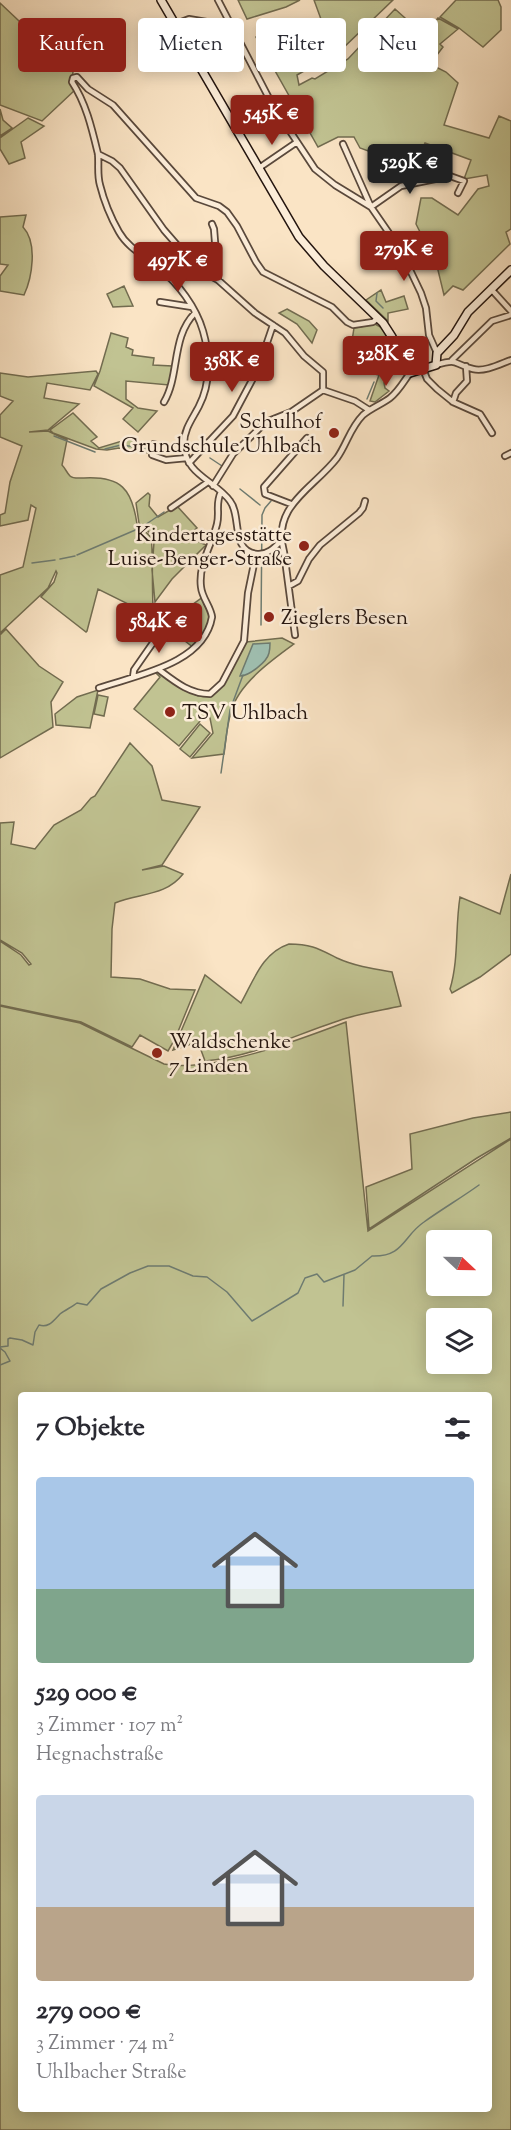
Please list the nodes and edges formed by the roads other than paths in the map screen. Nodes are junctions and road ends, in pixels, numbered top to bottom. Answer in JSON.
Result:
{"nodes":[{"id":1,"x":160,"y":0,"type":"edge"},
{"id":2,"x":218,"y":0,"type":"edge"},
{"id":3,"x":172,"y":18,"type":"edge"},
{"id":4,"x":226,"y":18,"type":"edge"},
{"id":5,"x":244,"y":52,"type":"edge"},
{"id":6,"x":204,"y":72,"type":"edge"},
{"id":7,"x":297,"y":142,"type":"junction"},
{"id":8,"x":343,"y":144,"type":"dead end"},
{"id":9,"x":98,"y":154,"type":"junction"},
{"id":10,"x":259,"y":168,"type":"junction"},
{"id":11,"x":458,"y":193,"type":"dead end"},
{"id":12,"x":371,"y":207,"type":"junction"},
{"id":13,"x":212,"y":224,"type":"dead end"},
{"id":14,"x":510,"y":271,"type":"edge"},
{"id":15,"x":218,"y":280,"type":"junction"},
{"id":16,"x":491,"y":289,"type":"junction"},
{"id":17,"x":160,"y":302,"type":"dead end"},
{"id":18,"x":192,"y":307,"type":"junction"},
{"id":19,"x":195,"y":313,"type":"junction"},
{"id":20,"x":511,"y":313,"type":"edge"},
{"id":21,"x":378,"y":318,"type":"junction"},
{"id":22,"x":273,"y":325,"type":"junction"},
{"id":23,"x":437,"y":353,"type":"junction"},
{"id":24,"x":452,"y":360,"type":"junction"},
{"id":25,"x":511,"y":360,"type":"edge"},
{"id":26,"x":436,"y":365,"type":"junction"},
{"id":27,"x":466,"y":366,"type":"junction"},
{"id":28,"x":423,"y":369,"type":"junction"},
{"id":29,"x":410,"y":373,"type":"junction"},
{"id":30,"x":323,"y":390,"type":"junction"},
{"id":31,"x":164,"y":402,"type":"dead end"},
{"id":32,"x":453,"y":402,"type":"junction"},
{"id":33,"x":369,"y":410,"type":"junction"},
{"id":34,"x":492,"y":433,"type":"dead end"},
{"id":35,"x":307,"y":438,"type":"dead end"},
{"id":36,"x":154,"y":444,"type":"dead end"},
{"id":37,"x":511,"y":453,"type":"edge"},
{"id":38,"x":505,"y":456,"type":"dead end"},
{"id":39,"x":188,"y":460,"type":"junction"},
{"id":40,"x":211,"y":484,"type":"junction"},
{"id":41,"x":221,"y":492,"type":"junction"},
{"id":42,"x":365,"y":501,"type":"dead end"},
{"id":43,"x":291,"y":504,"type":"junction"},
{"id":44,"x":171,"y":508,"type":"dead end"},
{"id":45,"x":280,"y":542,"type":"junction"},
{"id":46,"x":260,"y":553,"type":"junction"},
{"id":47,"x":289,"y":586,"type":"junction"},
{"id":48,"x":166,"y":624,"type":"dead end"},
{"id":49,"x":295,"y":635,"type":"dead end"},
{"id":50,"x":158,"y":669,"type":"junction"},
{"id":51,"x":133,"y":677,"type":"junction"},
{"id":52,"x":99,"y":688,"type":"dead end"}],
"edges":[{"from":1,"to":3,"type":"street"},
{"from":2,"to":4,"type":"street"},
{"from":5,"to":7,"type":"street"},
{"from":6,"to":10,"type":"street"},
{"from":7,"to":10,"type":"street"},
{"from":7,"to":12,"type":"street"},
{"from":8,"to":12,"type":"street"},
{"from":9,"to":15,"type":"street"},
{"from":9,"to":18,"type":"street"},
{"from":9,"to":21,"type":"street"},
{"from":10,"to":21,"type":"street"},
{"from":11,"to":12,"type":"street"},
{"from":12,"to":23,"type":"street"},
{"from":13,"to":15,"type":"street"},
{"from":14,"to":16,"type":"street"},
{"from":15,"to":22,"type":"street"},
{"from":16,"to":20,"type":"street"},
{"from":16,"to":23,"type":"street"},
{"from":17,"to":18,"type":"street"},
{"from":18,"to":19,"type":"street"},
{"from":19,"to":31,"type":"street"},
{"from":19,"to":39,"type":"street"},
{"from":20,"to":24,"type":"street"},
{"from":21,"to":29,"type":"street"},
{"from":22,"to":30,"type":"street"},
{"from":22,"to":39,"type":"street"},
{"from":23,"to":26,"type":"street"},
{"from":24,"to":26,"type":"street"},
{"from":24,"to":27,"type":"street"},
{"from":25,"to":27,"type":"street"},
{"from":26,"to":28,"type":"street"},
{"from":27,"to":32,"type":"street"},
{"from":28,"to":29,"type":"street"},
{"from":28,"to":32,"type":"street"},
{"from":29,"to":33,"type":"street"},
{"from":30,"to":33,"type":"street"},
{"from":30,"to":40,"type":"street"},
{"from":32,"to":34,"type":"street"},
{"from":33,"to":43,"type":"street"},
{"from":35,"to":43,"type":"street"},
{"from":36,"to":39,"type":"street"},
{"from":37,"to":38,"type":"street"},
{"from":39,"to":40,"type":"street"},
{"from":40,"to":41,"type":"street"},
{"from":40,"to":44,"type":"street"},
{"from":41,"to":46,"type":"street"},
{"from":41,"to":50,"type":"street"},
{"from":42,"to":47,"type":"street"},
{"from":43,"to":45,"type":"street"},
{"from":45,"to":46,"type":"street"},
{"from":45,"to":47,"type":"street"},
{"from":46,"to":50,"type":"street"},
{"from":47,"to":49,"type":"street"},
{"from":48,"to":51,"type":"street"},
{"from":50,"to":51,"type":"street"},
{"from":51,"to":52,"type":"street"}]}
